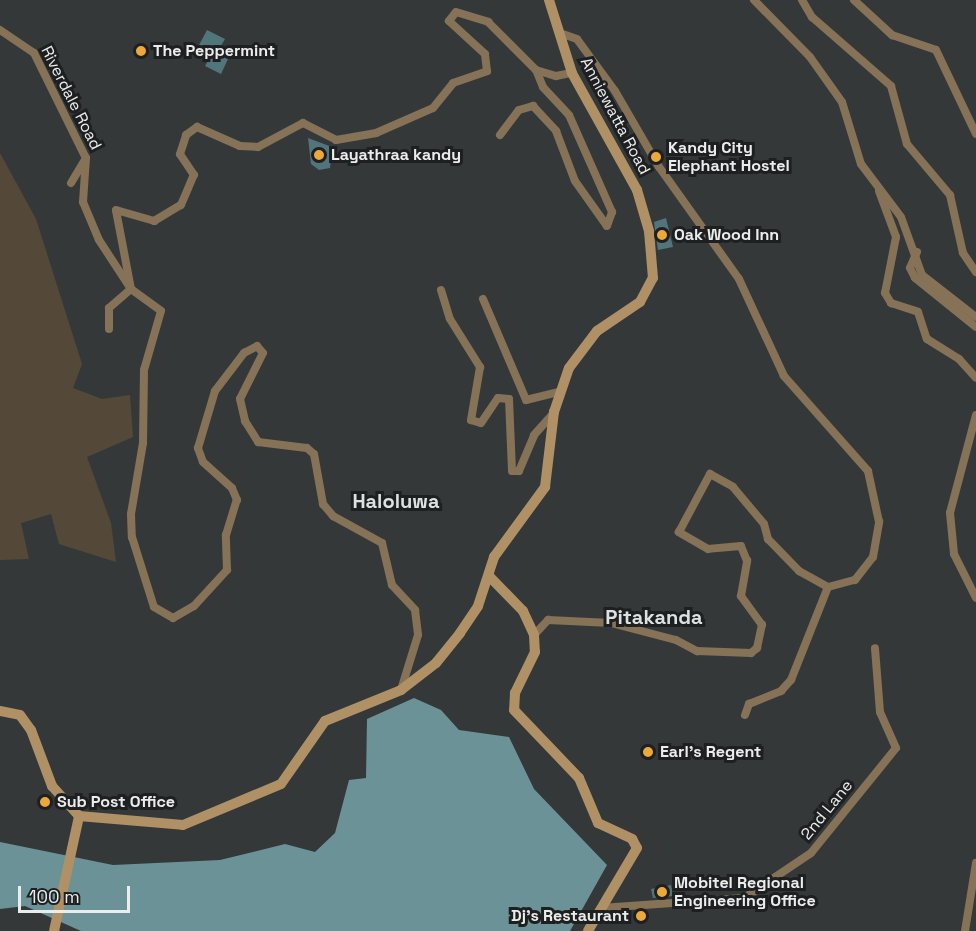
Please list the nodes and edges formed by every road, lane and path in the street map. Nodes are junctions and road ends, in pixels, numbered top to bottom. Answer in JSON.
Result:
{"nodes":[{"id":1,"x":549,"y":0,"type":"edge"},
{"id":2,"x":754,"y":0,"type":"edge"},
{"id":3,"x":802,"y":0,"type":"edge"},
{"id":4,"x":854,"y":0,"type":"edge"},
{"id":5,"x":0,"y":30,"type":"edge"},
{"id":6,"x":560,"y":33,"type":"junction"},
{"id":7,"x":536,"y":70,"type":"junction"},
{"id":8,"x":572,"y":72,"type":"junction"},
{"id":9,"x":976,"y":134,"type":"edge"},
{"id":10,"x":500,"y":135,"type":"dead end"},
{"id":11,"x":86,"y":158,"type":"junction"},
{"id":12,"x":71,"y":183,"type":"dead end"},
{"id":13,"x":879,"y":190,"type":"junction"},
{"id":14,"x":917,"y":252,"type":"junction"},
{"id":15,"x":976,"y":272,"type":"edge"},
{"id":16,"x":131,"y":289,"type":"junction"},
{"id":17,"x":441,"y":290,"type":"dead end"},
{"id":18,"x":483,"y":299,"type":"dead end"},
{"id":19,"x":976,"y":316,"type":"edge"},
{"id":20,"x":976,"y":327,"type":"edge"},
{"id":21,"x":110,"y":329,"type":"dead end"},
{"id":22,"x":976,"y":378,"type":"edge"},
{"id":23,"x":561,"y":391,"type":"junction"},
{"id":24,"x":554,"y":412,"type":"junction"},
{"id":25,"x":976,"y":415,"type":"edge"},
{"id":26,"x":489,"y":576,"type":"junction"},
{"id":27,"x":828,"y":587,"type":"junction"},
{"id":28,"x":976,"y":598,"type":"edge"},
{"id":29,"x":534,"y":635,"type":"junction"},
{"id":30,"x":875,"y":648,"type":"dead end"},
{"id":31,"x":401,"y":690,"type":"junction"},
{"id":32,"x":0,"y":711,"type":"edge"},
{"id":33,"x":746,"y":715,"type":"dead end"},
{"id":34,"x":79,"y":816,"type":"junction"},
{"id":35,"x":976,"y":863,"type":"edge"},
{"id":36,"x":601,"y":908,"type":"junction"},
{"id":37,"x":54,"y":931,"type":"edge"},
{"id":38,"x":588,"y":931,"type":"edge"},
{"id":39,"x":966,"y":931,"type":"edge"}],
"edges":[{"from":1,"to":6,"type":"street","name":"Anniewatta Road"},
{"from":2,"to":13,"type":"street"},
{"from":3,"to":15,"type":"street"},
{"from":4,"to":9,"type":"street"},
{"from":5,"to":11,"type":"street","name":"Riverdale Road"},
{"from":6,"to":8,"type":"street","name":"Anniewatta Road"},
{"from":6,"to":27,"type":"street"},
{"from":7,"to":8,"type":"street"},
{"from":7,"to":10,"type":"street"},
{"from":7,"to":16,"type":"street"},
{"from":8,"to":23,"type":"street","name":"Anniewatta Road"},
{"from":11,"to":12,"type":"street"},
{"from":11,"to":16,"type":"street","name":"Riverdale Road"},
{"from":13,"to":14,"type":"street"},
{"from":13,"to":22,"type":"street"},
{"from":14,"to":19,"type":"street"},
{"from":14,"to":20,"type":"street"},
{"from":16,"to":21,"type":"street"},
{"from":16,"to":31,"type":"street","name":"Riverdale Road"},
{"from":17,"to":24,"type":"street"},
{"from":18,"to":23,"type":"street"},
{"from":23,"to":24,"type":"street","name":"Anniewatta Road"},
{"from":24,"to":26,"type":"street","name":"Anniewatta Road"},
{"from":25,"to":28,"type":"street"},
{"from":26,"to":29,"type":"street"},
{"from":26,"to":31,"type":"street","name":"Anniewatta Road"},
{"from":27,"to":29,"type":"street"},
{"from":27,"to":33,"type":"street"},
{"from":29,"to":36,"type":"street"},
{"from":30,"to":36,"type":"street","name":"2nd Lane"},
{"from":31,"to":34,"type":"street","name":"Anniewatta Road"},
{"from":32,"to":34,"type":"street"},
{"from":34,"to":37,"type":"street"},
{"from":35,"to":39,"type":"street"},
{"from":36,"to":38,"type":"street"}]}
